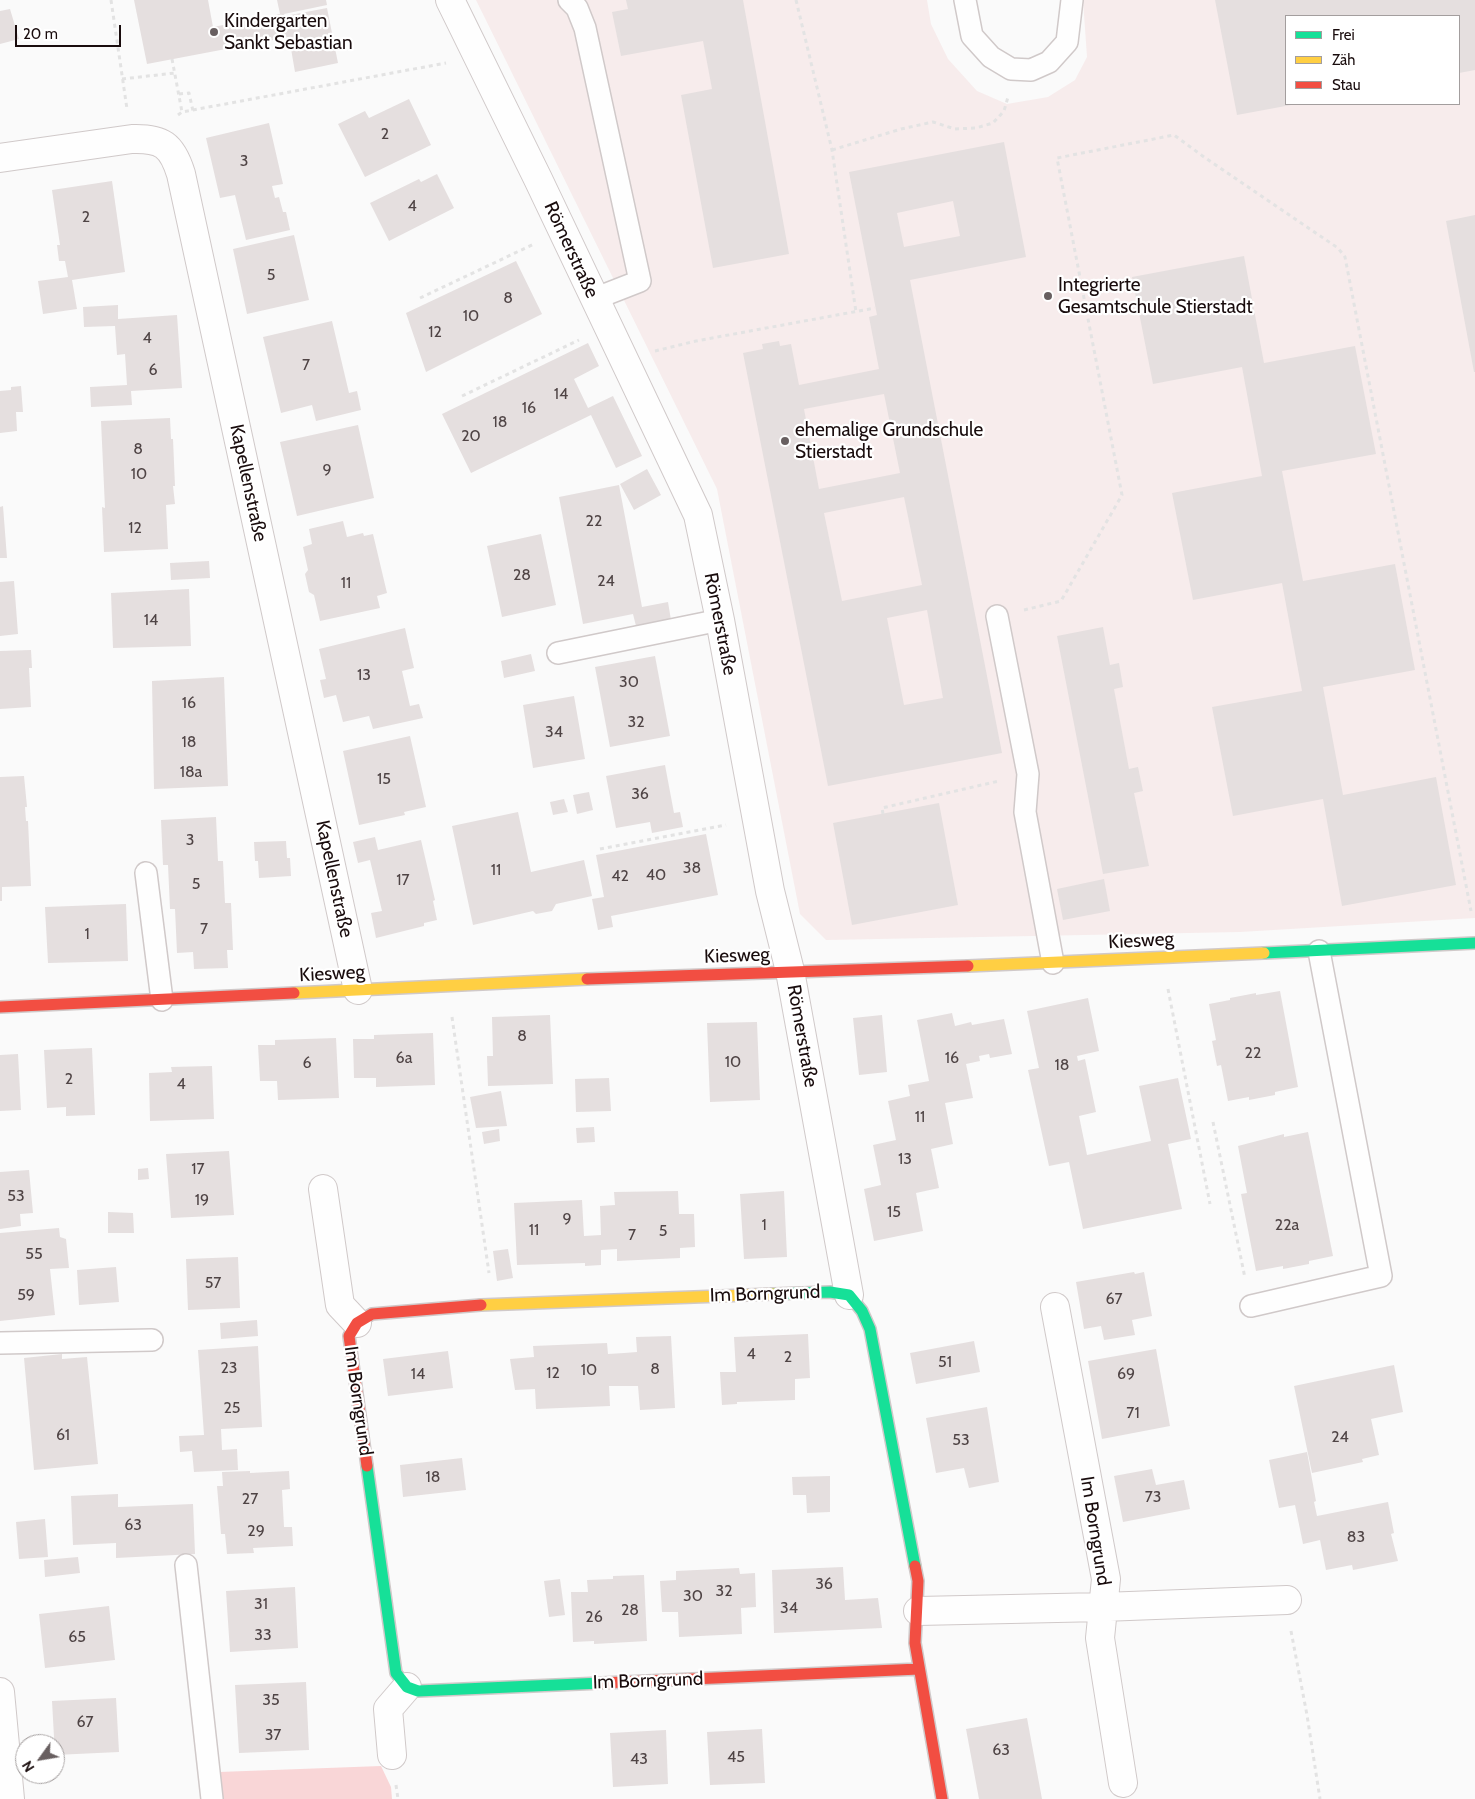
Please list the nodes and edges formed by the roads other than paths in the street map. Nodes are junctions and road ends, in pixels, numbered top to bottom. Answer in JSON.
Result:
{"nodes":[{"id":1,"x":450,"y":0,"type":"edge"},
{"id":2,"x":569,"y":0,"type":"edge"},
{"id":3,"x":965,"y":0,"type":"edge"},
{"id":4,"x":1072,"y":0,"type":"edge"},
{"id":5,"x":0,"y":158,"type":"edge"},
{"id":6,"x":594,"y":299,"type":"junction"},
{"id":7,"x":997,"y":616,"type":"dead end"},
{"id":8,"x":720,"y":620,"type":"junction"},
{"id":9,"x":558,"y":653,"type":"dead end"},
{"id":10,"x":146,"y":873,"type":"dead end"},
{"id":11,"x":1475,"y":943,"type":"edge"},
{"id":12,"x":1319,"y":951,"type":"junction"},
{"id":13,"x":1053,"y":963,"type":"junction"},
{"id":14,"x":790,"y":971,"type":"junction"},
{"id":15,"x":358,"y":990,"type":"junction"},
{"id":16,"x":162,"y":1000,"type":"junction"},
{"id":17,"x":0,"y":1007,"type":"edge"},
{"id":18,"x":323,"y":1189,"type":"dead end"},
{"id":19,"x":849,"y":1295,"type":"junction"},
{"id":20,"x":1251,"y":1306,"type":"road end"},
{"id":21,"x":1055,"y":1307,"type":"dead end"},
{"id":22,"x":357,"y":1323,"type":"junction"},
{"id":23,"x":152,"y":1340,"type":"dead end"},
{"id":24,"x":0,"y":1343,"type":"edge"},
{"id":25,"x":186,"y":1565,"type":"dead end"},
{"id":26,"x":1287,"y":1600,"type":"road end"},
{"id":27,"x":1103,"y":1607,"type":"junction"},
{"id":28,"x":918,"y":1611,"type":"junction"},
{"id":29,"x":919,"y":1669,"type":"junction"},
{"id":30,"x":407,"y":1686,"type":"junction"},
{"id":31,"x":0,"y":1692,"type":"edge"},
{"id":32,"x":392,"y":1756,"type":"dead end"},
{"id":33,"x":1123,"y":1783,"type":"dead end"},
{"id":34,"x":10,"y":1799,"type":"edge"},
{"id":35,"x":212,"y":1799,"type":"edge"},
{"id":36,"x":942,"y":1799,"type":"edge"}],
"edges":[{"from":1,"to":6,"type":"street","name":"Römerstraße"},
{"from":2,"to":6,"type":"lane"},
{"from":3,"to":4,"type":"lane"},
{"from":5,"to":15,"type":"street","name":"Kapellenstraße"},
{"from":6,"to":8,"type":"street","name":"Römerstraße"},
{"from":7,"to":13,"type":"lane"},
{"from":8,"to":9,"type":"lane"},
{"from":8,"to":14,"type":"street","name":"Römerstraße"},
{"from":10,"to":16,"type":"lane"},
{"from":11,"to":12,"type":"street","name":"Kiesweg"},
{"from":12,"to":13,"type":"street","name":"Kiesweg"},
{"from":12,"to":20,"type":"lane"},
{"from":13,"to":14,"type":"street","name":"Kiesweg"},
{"from":14,"to":15,"type":"street","name":"Kiesweg"},
{"from":14,"to":19,"type":"street","name":"Römerstraße"},
{"from":15,"to":16,"type":"street","name":"Kiesweg"},
{"from":16,"to":17,"type":"street","name":"Kiesweg"},
{"from":18,"to":22,"type":"street","name":"Im Borngrund"},
{"from":19,"to":22,"type":"street","name":"Im Borngrund"},
{"from":19,"to":28,"type":"street"},
{"from":21,"to":27,"type":"street","name":"Im Borngrund"},
{"from":22,"to":30,"type":"street","name":"Im Borngrund"},
{"from":23,"to":24,"type":"lane"},
{"from":25,"to":35,"type":"lane"},
{"from":26,"to":27,"type":"street","name":"Im Borngrund"},
{"from":27,"to":28,"type":"street","name":"Im Borngrund"},
{"from":27,"to":33,"type":"street","name":"Im Borngrund"},
{"from":28,"to":29,"type":"street"},
{"from":29,"to":30,"type":"street","name":"Im Borngrund"},
{"from":29,"to":36,"type":"street"},
{"from":30,"to":32,"type":"street"},
{"from":31,"to":34,"type":"street"}]}
